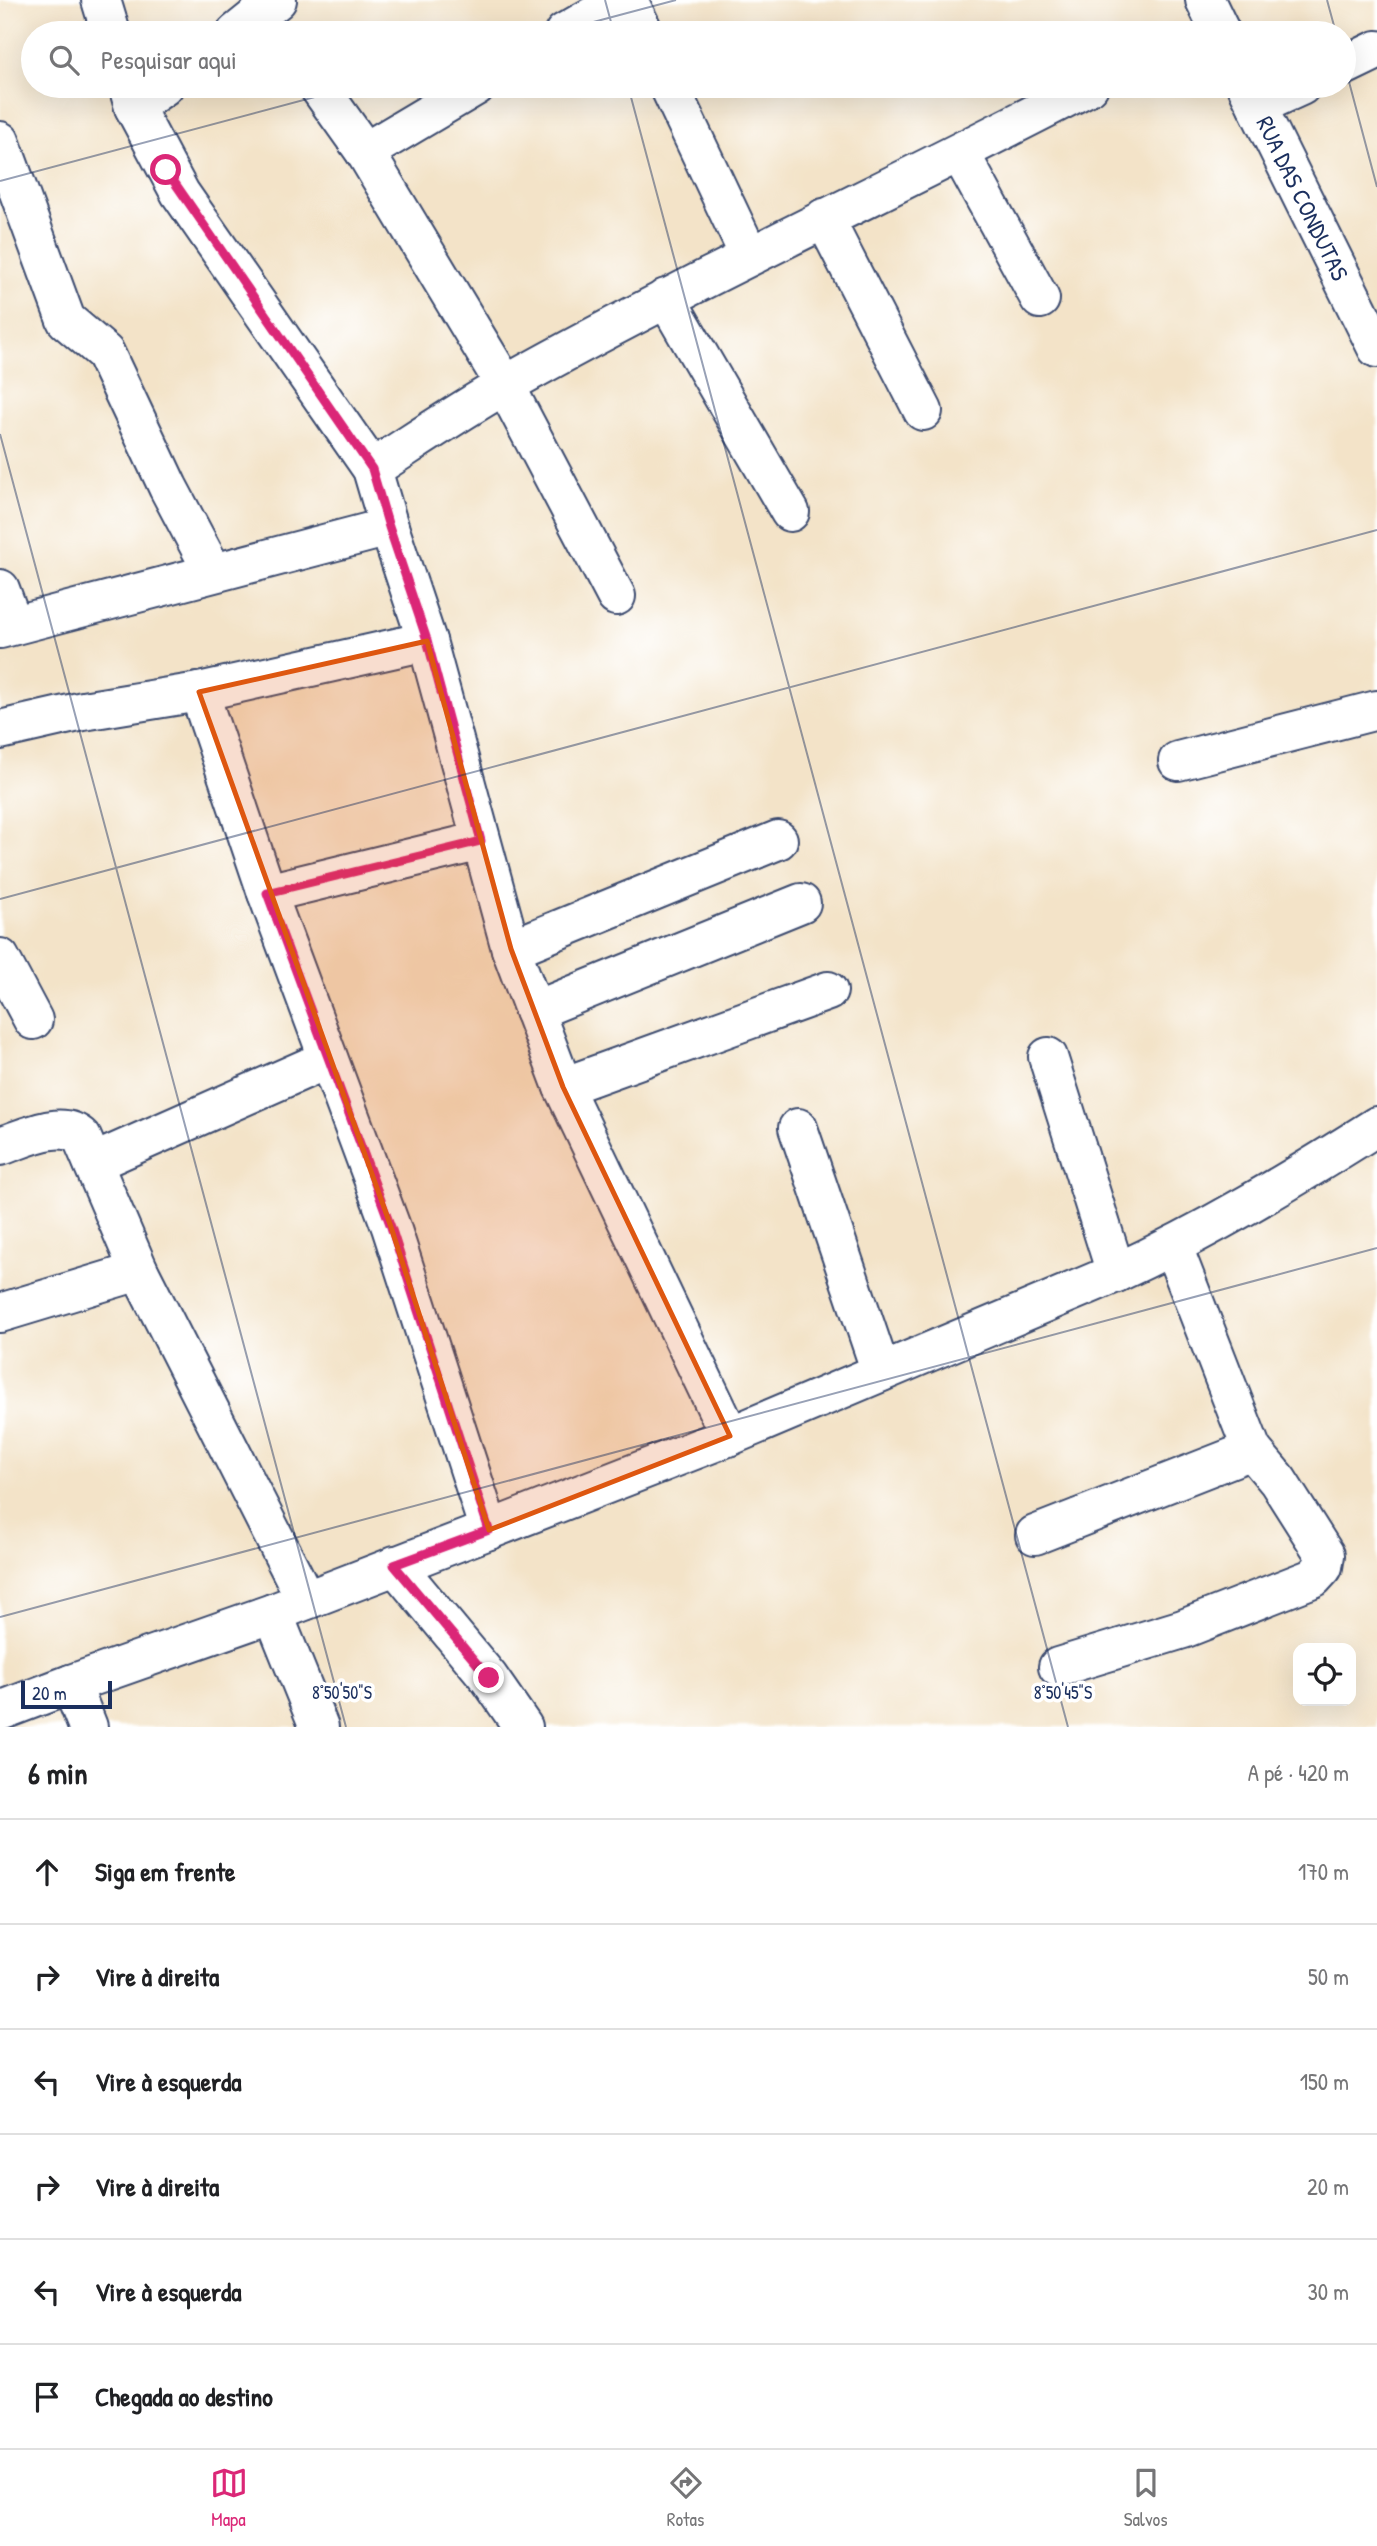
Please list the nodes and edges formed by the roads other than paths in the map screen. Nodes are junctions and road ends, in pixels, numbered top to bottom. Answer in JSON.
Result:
{"nodes":[{"id":1,"x":101,"y":0,"type":"edge"},
{"id":2,"x":224,"y":0,"type":"edge"},
{"id":3,"x":621,"y":0,"type":"edge"},
{"id":4,"x":628,"y":0,"type":"edge"},
{"id":5,"x":107,"y":21,"type":"edge"},
{"id":6,"x":232,"y":21,"type":"edge"},
{"id":7,"x":585,"y":21,"type":"edge"},
{"id":8,"x":638,"y":21,"type":"edge"},
{"id":9,"x":1377,"y":50,"type":"edge"},
{"id":10,"x":1356,"y":60,"type":"edge"},
{"id":11,"x":144,"y":98,"type":"edge"},
{"id":12,"x":327,"y":98,"type":"edge"},
{"id":13,"x":456,"y":98,"type":"edge"},
{"id":14,"x":675,"y":98,"type":"edge"},
{"id":15,"x":1066,"y":98,"type":"edge"},
{"id":16,"x":1253,"y":98,"type":"edge"},
{"id":17,"x":0,"y":141,"type":"edge"},
{"id":18,"x":365,"y":152,"type":"junction"},
{"id":19,"x":960,"y":153,"type":"junction"},
{"id":20,"x":824,"y":218,"type":"junction"},
{"id":21,"x":749,"y":255,"type":"junction"},
{"id":22,"x":666,"y":298,"type":"junction"},
{"id":23,"x":1041,"y":299,"type":"dead end"},
{"id":24,"x":1377,"y":348,"type":"edge"},
{"id":25,"x":505,"y":385,"type":"junction"},
{"id":26,"x":923,"y":411,"type":"dead end"},
{"id":27,"x":372,"y":469,"type":"junction"},
{"id":28,"x":790,"y":512,"type":"dead end"},
{"id":29,"x":389,"y":527,"type":"junction"},
{"id":30,"x":213,"y":572,"type":"junction"},
{"id":31,"x":0,"y":589,"type":"edge"},
{"id":32,"x":616,"y":596,"type":"dead end"},
{"id":33,"x":7,"y":627,"type":"edge"},
{"id":34,"x":427,"y":640,"type":"junction"},
{"id":35,"x":199,"y":692,"type":"junction"},
{"id":36,"x":1377,"y":710,"type":"edge"},
{"id":37,"x":0,"y":730,"type":"edge"},
{"id":38,"x":1178,"y":761,"type":"dead end"},
{"id":39,"x":779,"y":840,"type":"dead end"},
{"id":40,"x":481,"y":841,"type":"junction"},
{"id":41,"x":267,"y":893,"type":"junction"},
{"id":42,"x":800,"y":903,"type":"dead end"},
{"id":43,"x":511,"y":949,"type":"junction"},
{"id":44,"x":0,"y":958,"type":"edge"},
{"id":45,"x":828,"y":991,"type":"dead end"},
{"id":46,"x":534,"y":1011,"type":"junction"},
{"id":47,"x":33,"y":1020,"type":"dead end"},
{"id":48,"x":1048,"y":1057,"type":"dead end"},
{"id":49,"x":327,"y":1059,"type":"junction"},
{"id":50,"x":563,"y":1087,"type":"junction"},
{"id":51,"x":1377,"y":1126,"type":"edge"},
{"id":52,"x":798,"y":1128,"type":"dead end"},
{"id":53,"x":0,"y":1146,"type":"edge"},
{"id":54,"x":93,"y":1163,"type":"junction"},
{"id":55,"x":1173,"y":1247,"type":"junction"},
{"id":56,"x":139,"y":1271,"type":"junction"},
{"id":57,"x":1116,"y":1273,"type":"junction"},
{"id":58,"x":0,"y":1313,"type":"edge"},
{"id":59,"x":881,"y":1372,"type":"junction"},
{"id":60,"x":730,"y":1436,"type":"junction"},
{"id":61,"x":1252,"y":1450,"type":"junction"},
{"id":62,"x":489,"y":1530,"type":"junction"},
{"id":63,"x":1035,"y":1535,"type":"dead end"},
{"id":64,"x":394,"y":1565,"type":"junction"},
{"id":65,"x":290,"y":1607,"type":"junction"},
{"id":66,"x":1058,"y":1667,"type":"dead end"},
{"id":67,"x":71,"y":1684,"type":"junction"},
{"id":68,"x":0,"y":1711,"type":"edge"},
{"id":69,"x":88,"y":1727,"type":"edge"},
{"id":70,"x":319,"y":1727,"type":"edge"},
{"id":71,"x":523,"y":1727,"type":"edge"}],
"edges":[{"from":1,"to":5,"type":"street"},
{"from":2,"to":6,"type":"street"},
{"from":3,"to":7,"type":"street"},
{"from":4,"to":8,"type":"street"},
{"from":9,"to":10,"type":"street"},
{"from":11,"to":27,"type":"street"},
{"from":12,"to":18,"type":"street"},
{"from":13,"to":18,"type":"street"},
{"from":14,"to":21,"type":"street"},
{"from":15,"to":19,"type":"street"},
{"from":16,"to":24,"type":"street","name":"RUA DAS CONDUTAS"},
{"from":17,"to":30,"type":"street"},
{"from":18,"to":25,"type":"street"},
{"from":19,"to":20,"type":"street"},
{"from":19,"to":23,"type":"street"},
{"from":20,"to":21,"type":"street"},
{"from":20,"to":26,"type":"street"},
{"from":21,"to":22,"type":"street"},
{"from":22,"to":25,"type":"street"},
{"from":22,"to":28,"type":"street"},
{"from":25,"to":27,"type":"street"},
{"from":25,"to":32,"type":"street"},
{"from":27,"to":29,"type":"street"},
{"from":29,"to":30,"type":"street"},
{"from":29,"to":34,"type":"street"},
{"from":30,"to":33,"type":"street"},
{"from":31,"to":33,"type":"street"},
{"from":34,"to":35,"type":"street"},
{"from":34,"to":40,"type":"street"},
{"from":35,"to":37,"type":"street"},
{"from":35,"to":41,"type":"street"},
{"from":36,"to":38,"type":"street"},
{"from":39,"to":43,"type":"street"},
{"from":40,"to":41,"type":"street"},
{"from":40,"to":43,"type":"street"},
{"from":41,"to":49,"type":"street"},
{"from":42,"to":46,"type":"street"},
{"from":43,"to":46,"type":"street"},
{"from":44,"to":47,"type":"street"},
{"from":45,"to":50,"type":"street"},
{"from":46,"to":50,"type":"street"},
{"from":48,"to":57,"type":"street"},
{"from":49,"to":54,"type":"street"},
{"from":49,"to":62,"type":"street"},
{"from":50,"to":60,"type":"street"},
{"from":51,"to":55,"type":"street"},
{"from":52,"to":59,"type":"street"},
{"from":53,"to":54,"type":"street"},
{"from":54,"to":56,"type":"street"},
{"from":55,"to":57,"type":"street"},
{"from":55,"to":61,"type":"street"},
{"from":56,"to":58,"type":"street"},
{"from":56,"to":65,"type":"street"},
{"from":57,"to":59,"type":"street"},
{"from":59,"to":60,"type":"street"},
{"from":60,"to":62,"type":"street"},
{"from":61,"to":63,"type":"street"},
{"from":61,"to":66,"type":"street"},
{"from":62,"to":64,"type":"street"},
{"from":64,"to":65,"type":"street"},
{"from":64,"to":71,"type":"street"},
{"from":65,"to":67,"type":"street"},
{"from":65,"to":70,"type":"street"},
{"from":67,"to":68,"type":"street"},
{"from":67,"to":69,"type":"street"}]}
